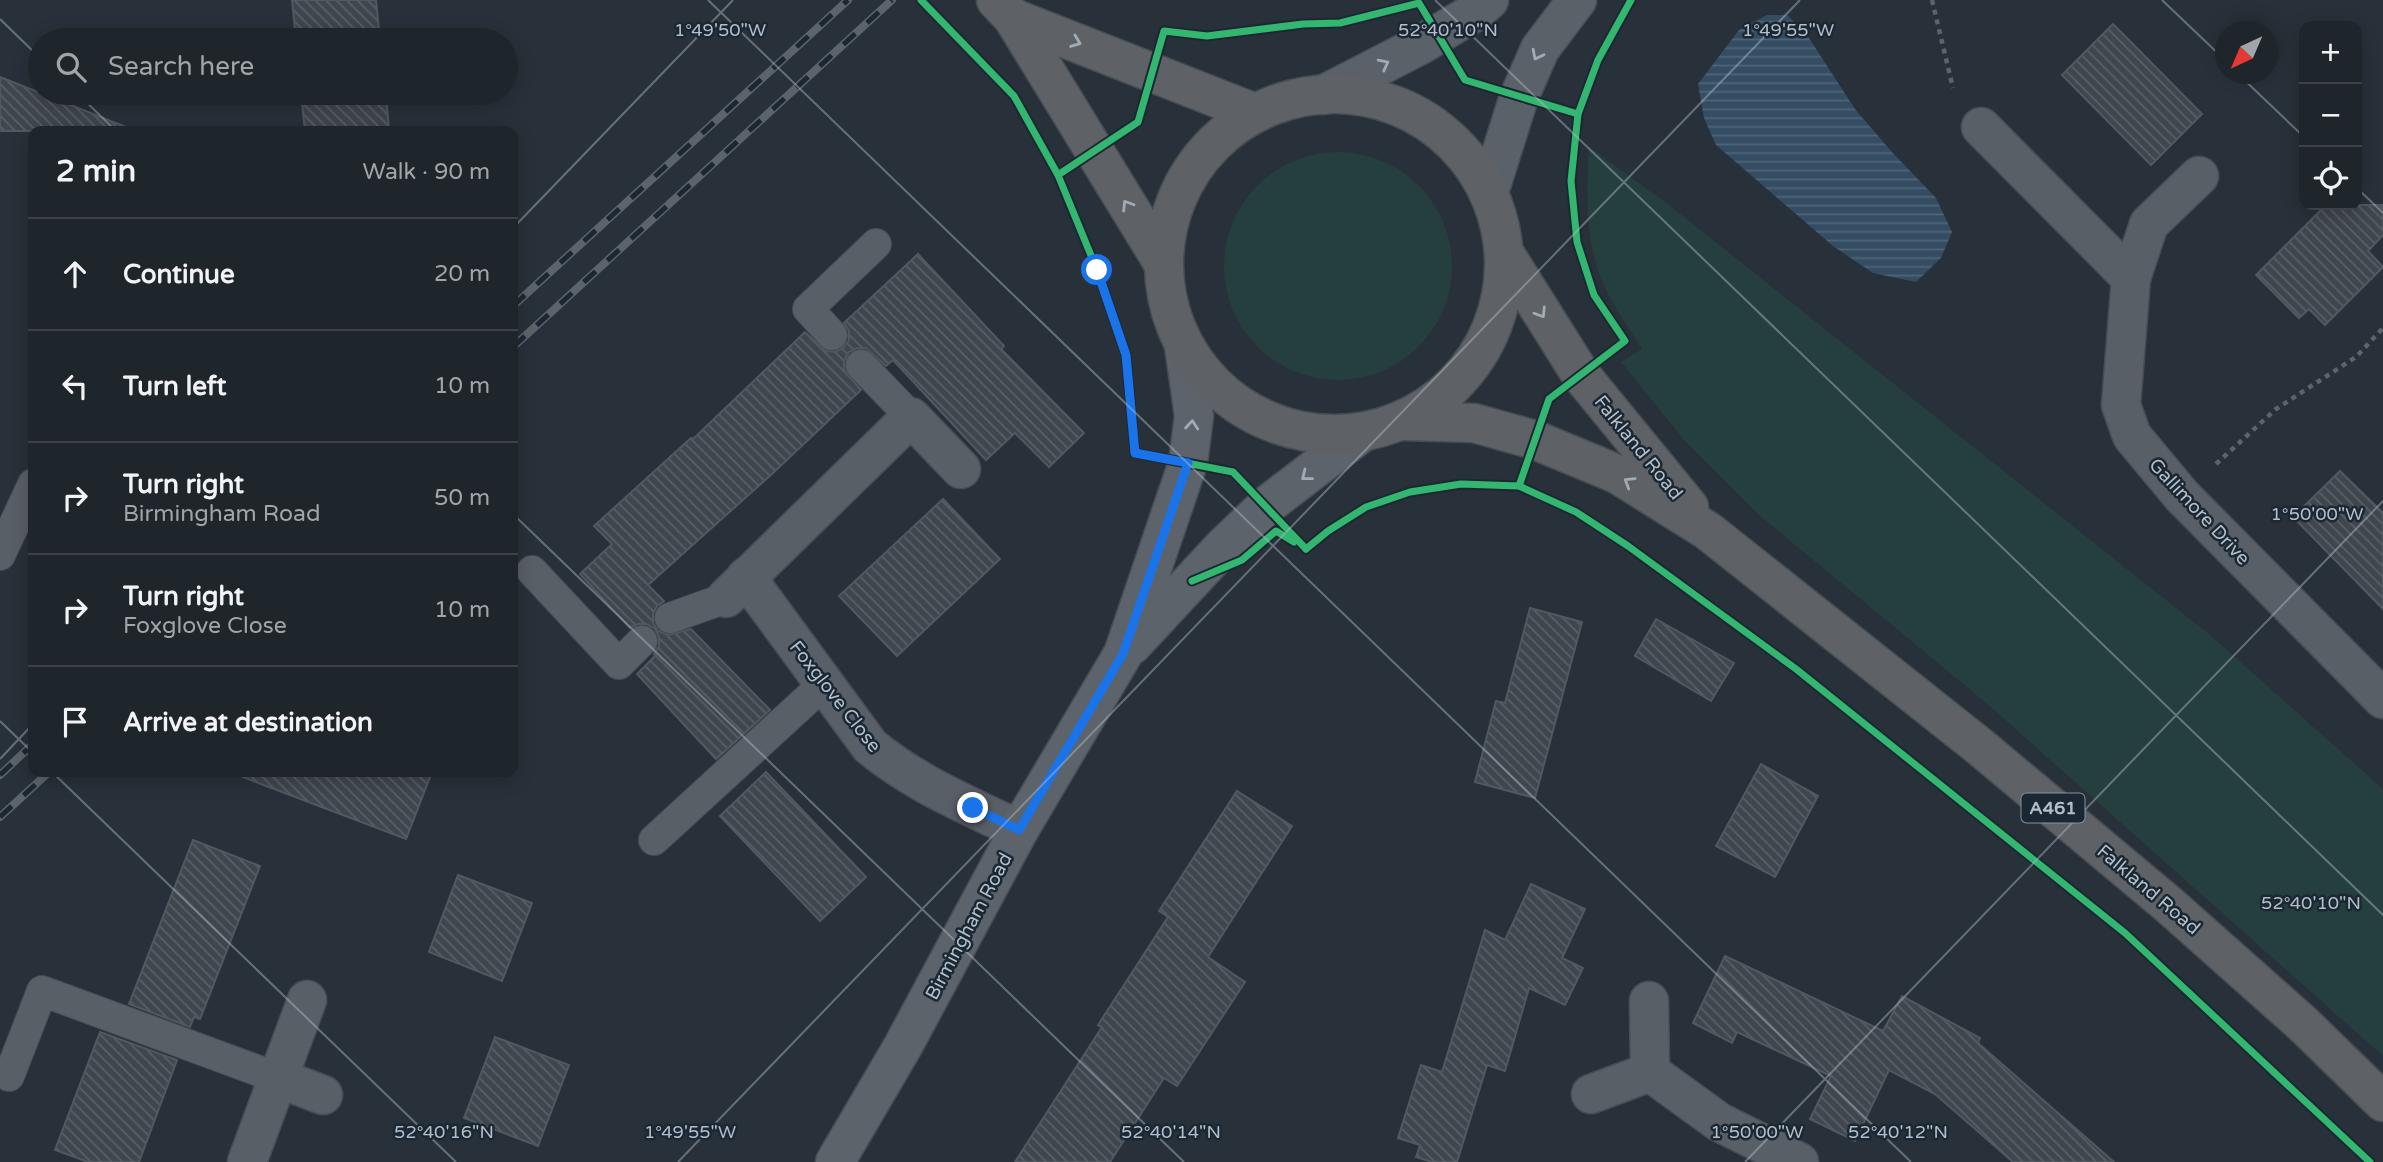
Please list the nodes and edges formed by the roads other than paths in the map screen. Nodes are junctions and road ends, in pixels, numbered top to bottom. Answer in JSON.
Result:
{"nodes":[{"id":1,"x":1489,"y":0,"type":"edge"},
{"id":2,"x":1577,"y":0,"type":"edge"},
{"id":3,"x":1004,"y":9,"type":"edge"},
{"id":4,"x":1323,"y":95,"type":"junction"},
{"id":5,"x":1255,"y":113,"type":"junction"},
{"id":6,"x":1981,"y":127,"type":"road end"},
{"id":7,"x":2199,"y":176,"type":"dead end"},
{"id":8,"x":1489,"y":192,"type":"junction"},
{"id":9,"x":876,"y":244,"type":"dead end"},
{"id":10,"x":1505,"y":254,"type":"junction"},
{"id":11,"x":1163,"y":263,"type":"junction"},
{"id":12,"x":2131,"y":278,"type":"junction"},
{"id":13,"x":832,"y":335,"type":"dead end"},
{"id":14,"x":1184,"y":346,"type":"junction"},
{"id":15,"x":861,"y":365,"type":"dead end"},
{"id":16,"x":911,"y":417,"type":"junction"},
{"id":17,"x":1403,"y":421,"type":"junction"},
{"id":18,"x":1360,"y":434,"type":"junction"},
{"id":19,"x":961,"y":469,"type":"dead end"},
{"id":20,"x":28,"y":495,"type":"edge"},
{"id":21,"x":1707,"y":531,"type":"junction"},
{"id":22,"x":0,"y":555,"type":"edge"},
{"id":23,"x":532,"y":571,"type":"dead end"},
{"id":24,"x":736,"y":587,"type":"junction"},
{"id":25,"x":670,"y":618,"type":"dead end"},
{"id":26,"x":642,"y":641,"type":"dead end"},
{"id":27,"x":1123,"y":654,"type":"junction"},
{"id":28,"x":824,"y":684,"type":"junction"},
{"id":29,"x":2383,"y":699,"type":"edge"},
{"id":30,"x":1019,"y":830,"type":"junction"},
{"id":31,"x":654,"y":840,"type":"dead end"},
{"id":32,"x":307,"y":1000,"type":"dead end"},
{"id":33,"x":1649,"y":1001,"type":"dead end"},
{"id":34,"x":1650,"y":1072,"type":"junction"},
{"id":35,"x":9,"y":1076,"type":"dead end"},
{"id":36,"x":278,"y":1078,"type":"junction"},
{"id":37,"x":1591,"y":1094,"type":"dead end"},
{"id":38,"x":323,"y":1095,"type":"dead end"},
{"id":39,"x":2383,"y":1102,"type":"edge"},
{"id":40,"x":247,"y":1162,"type":"edge"},
{"id":41,"x":835,"y":1162,"type":"edge"},
{"id":42,"x":1799,"y":1162,"type":"edge"}],
"edges":[{"from":4,"to":1,"type":"main road","one_way":true},
{"from":2,"to":8,"type":"main road","one_way":true},
{"from":3,"to":5,"type":"highway","one_way":true},
{"from":11,"to":3,"type":"highway","one_way":true},
{"from":4,"to":5,"type":"highway"},
{"from":4,"to":8,"type":"highway"},
{"from":5,"to":11,"type":"highway"},
{"from":6,"to":12,"type":"street"},
{"from":7,"to":12,"type":"street","name":"Gallimore Drive"},
{"from":8,"to":10,"type":"highway"},
{"from":9,"to":13,"type":"lane"},
{"from":10,"to":17,"type":"highway"},
{"from":10,"to":21,"type":"highway","name":"Falkland Road","number":"A461","one_way":true},
{"from":11,"to":14,"type":"highway"},
{"from":12,"to":29,"type":"street","name":"Gallimore Drive"},
{"from":14,"to":18,"type":"highway"},
{"from":27,"to":14,"type":"street","name":"Birmingham Road","one_way":true},
{"from":15,"to":16,"type":"lane"},
{"from":16,"to":19,"type":"street"},
{"from":16,"to":24,"type":"street"},
{"from":17,"to":18,"type":"highway"},
{"from":21,"to":17,"type":"highway","name":"Falkland Road","number":"A461","one_way":true},
{"from":18,"to":27,"type":"street","name":"Birmingham Road","one_way":true},
{"from":20,"to":22,"type":"lane"},
{"from":21,"to":39,"type":"highway","name":"Falkland Road","number":"A461"},
{"from":23,"to":26,"type":"lane"},
{"from":24,"to":25,"type":"lane"},
{"from":24,"to":28,"type":"street","name":"Foxglove Close"},
{"from":27,"to":30,"type":"street","name":"Birmingham Road"},
{"from":28,"to":30,"type":"street","name":"Foxglove Close"},
{"from":28,"to":31,"type":"lane"},
{"from":30,"to":41,"type":"street","name":"Birmingham Road"},
{"from":32,"to":36,"type":"street"},
{"from":33,"to":34,"type":"street"},
{"from":34,"to":37,"type":"street"},
{"from":34,"to":42,"type":"street"},
{"from":35,"to":36,"type":"lane"},
{"from":36,"to":38,"type":"street"},
{"from":36,"to":40,"type":"street"}]}
